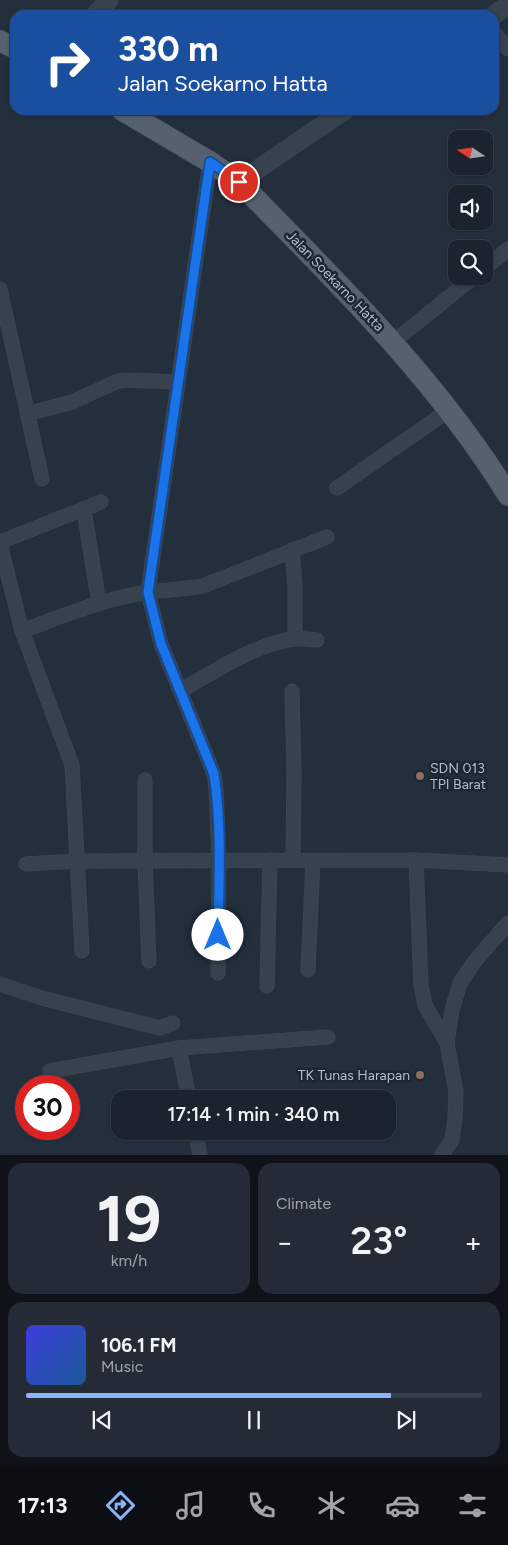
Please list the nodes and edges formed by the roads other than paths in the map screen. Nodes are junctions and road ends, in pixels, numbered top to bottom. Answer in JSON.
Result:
{"nodes":[{"id":1,"x":109,"y":0,"type":"edge"},
{"id":2,"x":100,"y":10,"type":"edge"},
{"id":3,"x":499,"y":39,"type":"edge"},
{"id":4,"x":508,"y":49,"type":"edge"},
{"id":5,"x":130,"y":115,"type":"edge"},
{"id":6,"x":338,"y":115,"type":"edge"},
{"id":7,"x":210,"y":162,"type":"junction"},
{"id":8,"x":239,"y":182,"type":"junction"},
{"id":9,"x":508,"y":249,"type":"edge"},
{"id":10,"x":493,"y":262,"type":"edge"},
{"id":11,"x":464,"y":285,"type":"edge"},
{"id":12,"x":0,"y":289,"type":"edge"},
{"id":13,"x":393,"y":342,"type":"junction"},
{"id":14,"x":178,"y":382,"type":"junction"},
{"id":15,"x":449,"y":410,"type":"junction"},
{"id":16,"x":27,"y":414,"type":"junction"},
{"id":17,"x":42,"y":479,"type":"dead end"},
{"id":18,"x":336,"y":488,"type":"dead end"},
{"id":19,"x":508,"y":495,"type":"edge"},
{"id":20,"x":101,"y":502,"type":"dead end"},
{"id":21,"x":84,"y":510,"type":"junction"},
{"id":22,"x":327,"y":537,"type":"dead end"},
{"id":23,"x":0,"y":543,"type":"edge"},
{"id":24,"x":292,"y":550,"type":"junction"},
{"id":25,"x":148,"y":592,"type":"junction"},
{"id":26,"x":99,"y":604,"type":"junction"},
{"id":27,"x":22,"y":631,"type":"junction"},
{"id":28,"x":295,"y":639,"type":"junction"},
{"id":29,"x":317,"y":640,"type":"dead end"},
{"id":30,"x":180,"y":691,"type":"junction"},
{"id":31,"x":292,"y":691,"type":"dead end"},
{"id":32,"x":145,"y":780,"type":"dead end"},
{"id":33,"x":219,"y":860,"type":"junction"},
{"id":34,"x":270,"y":860,"type":"junction"},
{"id":35,"x":293,"y":860,"type":"junction"},
{"id":36,"x":416,"y":860,"type":"junction"},
{"id":37,"x":145,"y":861,"type":"junction"},
{"id":38,"x":313,"y":861,"type":"junction"},
{"id":39,"x":78,"y":862,"type":"junction"},
{"id":40,"x":26,"y":864,"type":"dead end"},
{"id":41,"x":508,"y":865,"type":"edge"},
{"id":42,"x":508,"y":923,"type":"edge"},
{"id":43,"x":82,"y":951,"type":"dead end"},
{"id":44,"x":150,"y":961,"type":"dead end"},
{"id":45,"x":308,"y":970,"type":"dead end"},
{"id":46,"x":218,"y":973,"type":"dead end"},
{"id":47,"x":0,"y":984,"type":"edge"},
{"id":48,"x":268,"y":986,"type":"dead end"},
{"id":49,"x":173,"y":1024,"type":"dead end"},
{"id":50,"x":328,"y":1037,"type":"dead end"},
{"id":51,"x":447,"y":1043,"type":"junction"},
{"id":52,"x":178,"y":1048,"type":"junction"},
{"id":53,"x":50,"y":1070,"type":"dead end"},
{"id":54,"x":187,"y":1090,"type":"edge"},
{"id":55,"x":197,"y":1140,"type":"edge"},
{"id":56,"x":200,"y":1155,"type":"edge"},
{"id":57,"x":442,"y":1155,"type":"edge"}],
"edges":[{"from":1,"to":2,"type":"street"},
{"from":3,"to":4,"type":"street"},
{"from":5,"to":7,"type":"main road","name":"Jalan Soekarno Hatta"},
{"from":6,"to":8,"type":"street"},
{"from":7,"to":8,"type":"main road","name":"Jalan Soekarno Hatta"},
{"from":7,"to":14,"type":"street"},
{"from":8,"to":13,"type":"main road","name":"Jalan Soekarno Hatta"},
{"from":9,"to":10,"type":"street"},
{"from":11,"to":13,"type":"street"},
{"from":12,"to":16,"type":"street"},
{"from":13,"to":15,"type":"main road","name":"Jalan Soekarno Hatta"},
{"from":14,"to":16,"type":"street"},
{"from":14,"to":25,"type":"street"},
{"from":15,"to":18,"type":"street"},
{"from":15,"to":19,"type":"main road","name":"Jalan Soekarno Hatta"},
{"from":16,"to":17,"type":"street"},
{"from":20,"to":21,"type":"street"},
{"from":21,"to":23,"type":"street"},
{"from":21,"to":26,"type":"street"},
{"from":22,"to":24,"type":"street"},
{"from":23,"to":27,"type":"street"},
{"from":24,"to":25,"type":"street"},
{"from":24,"to":28,"type":"street"},
{"from":25,"to":26,"type":"street"},
{"from":25,"to":30,"type":"street"},
{"from":26,"to":27,"type":"street"},
{"from":27,"to":39,"type":"street"},
{"from":28,"to":29,"type":"street"},
{"from":28,"to":30,"type":"street"},
{"from":30,"to":33,"type":"street"},
{"from":31,"to":35,"type":"street"},
{"from":32,"to":37,"type":"street"},
{"from":33,"to":34,"type":"street"},
{"from":33,"to":37,"type":"street"},
{"from":33,"to":46,"type":"street"},
{"from":34,"to":35,"type":"street"},
{"from":34,"to":48,"type":"street"},
{"from":35,"to":38,"type":"street"},
{"from":36,"to":38,"type":"street"},
{"from":36,"to":41,"type":"street"},
{"from":36,"to":51,"type":"street"},
{"from":37,"to":39,"type":"street"},
{"from":37,"to":44,"type":"street"},
{"from":38,"to":45,"type":"street"},
{"from":39,"to":40,"type":"street"},
{"from":39,"to":43,"type":"street"},
{"from":42,"to":51,"type":"street"},
{"from":47,"to":49,"type":"street"},
{"from":50,"to":52,"type":"street"},
{"from":51,"to":57,"type":"street"},
{"from":52,"to":53,"type":"street"},
{"from":52,"to":54,"type":"street"},
{"from":55,"to":56,"type":"street"}]}
